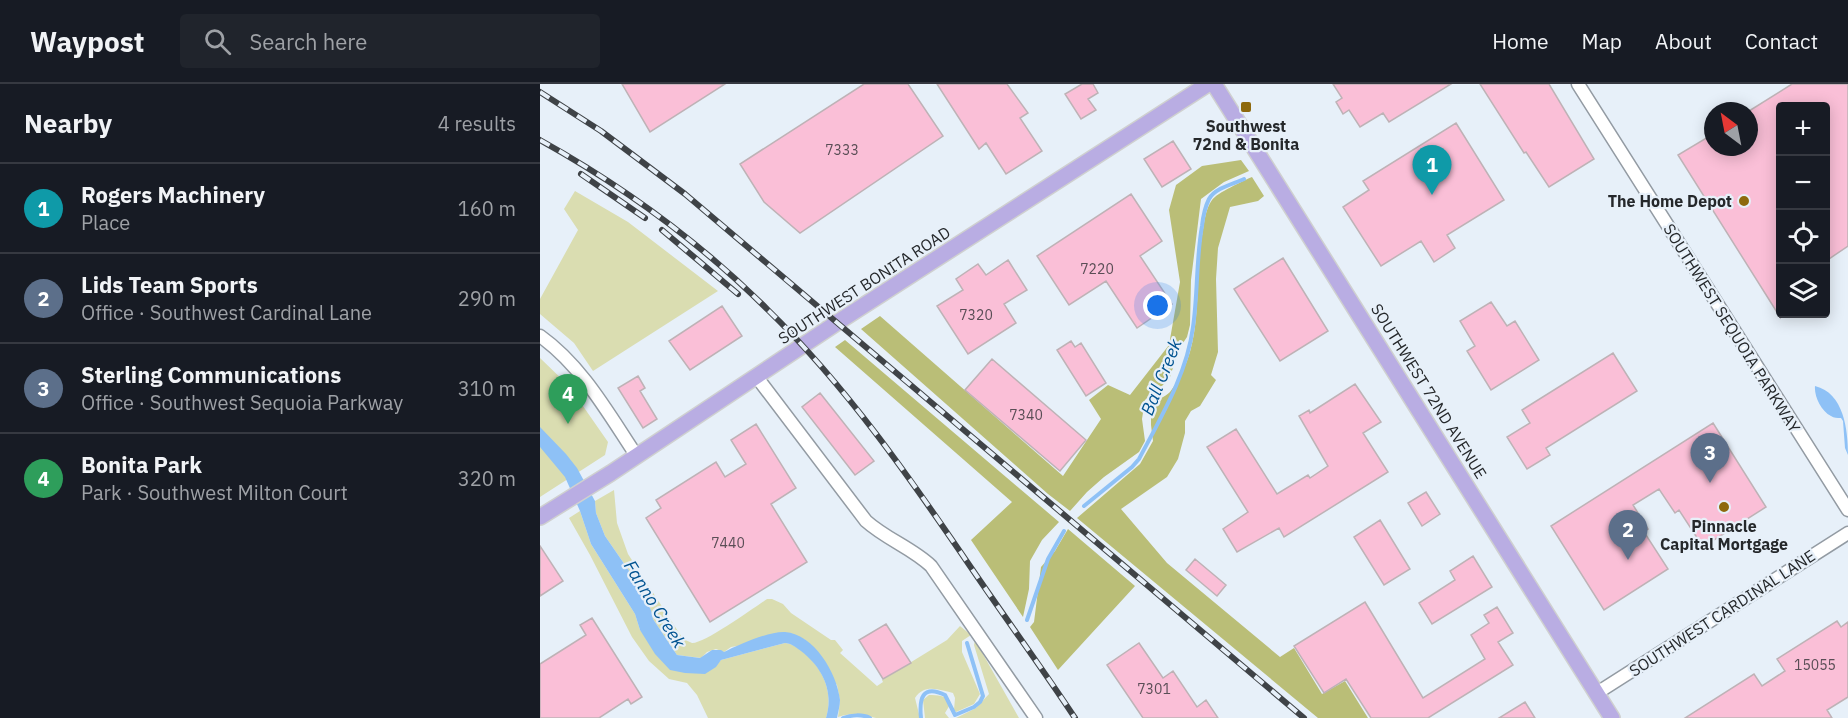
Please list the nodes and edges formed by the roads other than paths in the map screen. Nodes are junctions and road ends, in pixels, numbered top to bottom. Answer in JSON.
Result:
{"nodes":[{"id":1,"x":1208,"y":84,"type":"edge"},
{"id":2,"x":1214,"y":84,"type":"edge"},
{"id":3,"x":1578,"y":84,"type":"edge"},
{"id":4,"x":540,"y":336,"type":"edge"},
{"id":5,"x":756,"y":376,"type":"junction"},
{"id":6,"x":636,"y":455,"type":"junction"},
{"id":7,"x":1848,"y":510,"type":"edge"},
{"id":8,"x":540,"y":517,"type":"edge"},
{"id":9,"x":1848,"y":533,"type":"edge"},
{"id":10,"x":1596,"y":693,"type":"junction"},
{"id":11,"x":1036,"y":718,"type":"edge"},
{"id":12,"x":1612,"y":718,"type":"edge"}],
"edges":[{"from":1,"to":5,"type":"main road","name":"SOUTHWEST BONITA ROAD"},
{"from":2,"to":10,"type":"main road","name":"SOUTHWEST 72ND AVENUE"},
{"from":3,"to":7,"type":"street","name":"SOUTHWEST SEQUOIA PARKWAY"},
{"from":4,"to":6,"type":"street"},
{"from":5,"to":6,"type":"main road","name":"SOUTHWEST BONITA ROAD"},
{"from":5,"to":11,"type":"street"},
{"from":6,"to":8,"type":"main road","name":"SOUTHWEST BONITA ROAD"},
{"from":9,"to":10,"type":"street","name":"SOUTHWEST CARDINAL LANE"},
{"from":10,"to":12,"type":"main road","name":"SOUTHWEST 72ND AVENUE"}]}
